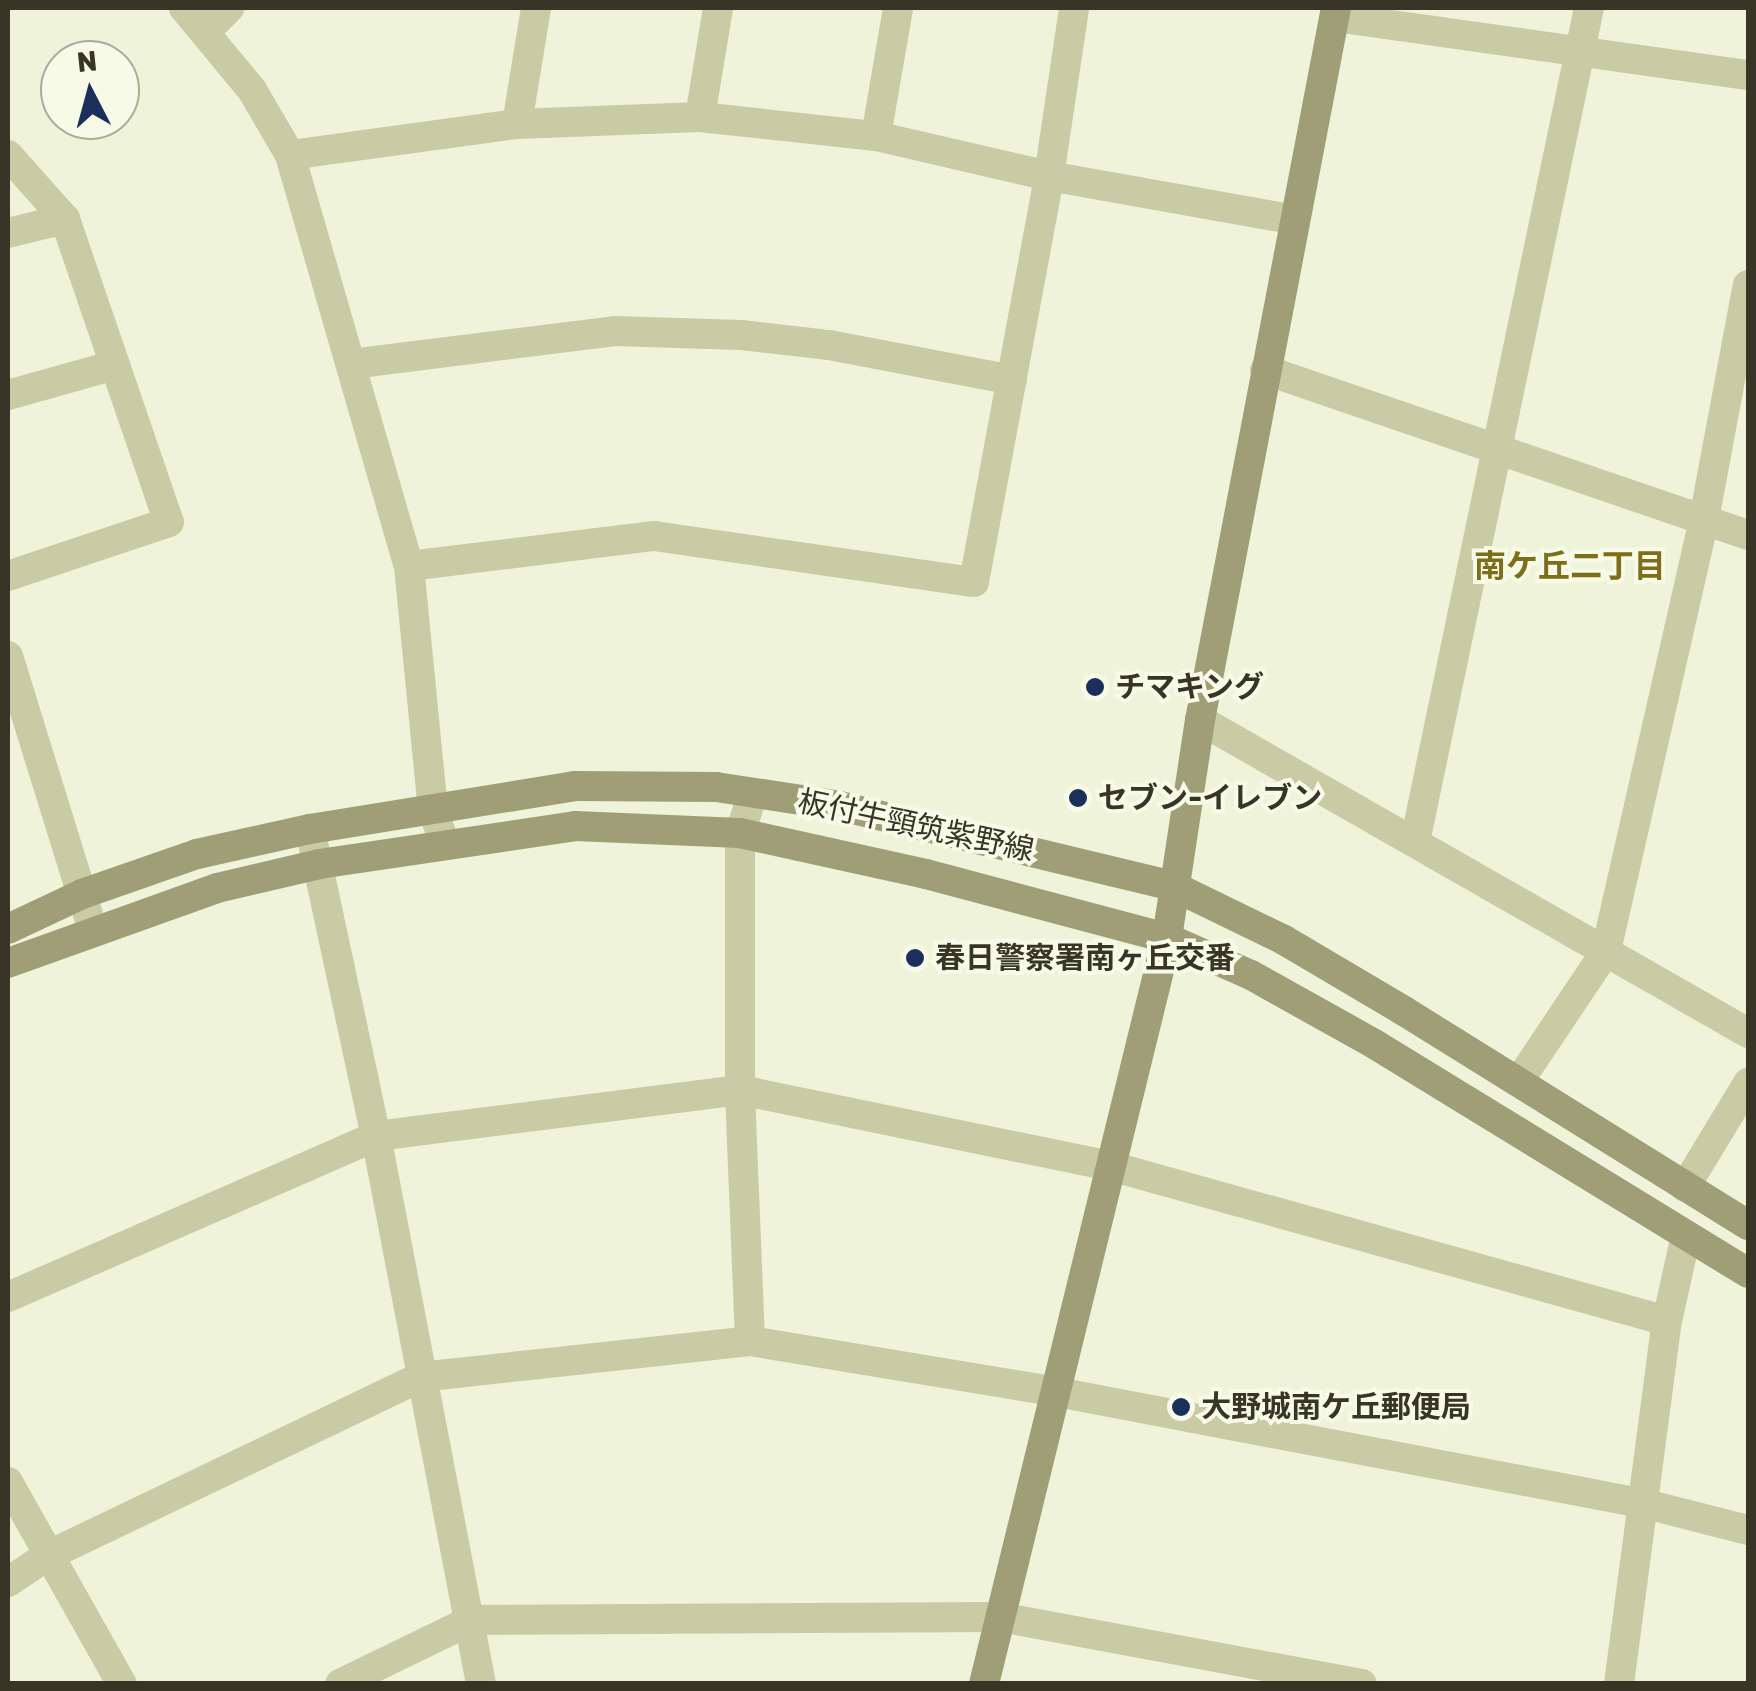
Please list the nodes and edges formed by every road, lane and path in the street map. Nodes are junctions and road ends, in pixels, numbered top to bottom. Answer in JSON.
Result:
{"nodes":[{"id":1,"x":184,"y":8,"type":"edge"},
{"id":2,"x":229,"y":8,"type":"edge"},
{"id":3,"x":536,"y":8,"type":"edge"},
{"id":4,"x":718,"y":8,"type":"edge"},
{"id":5,"x":898,"y":8,"type":"edge"},
{"id":6,"x":1074,"y":8,"type":"edge"},
{"id":7,"x":1589,"y":8,"type":"edge"},
{"id":8,"x":1335,"y":12,"type":"edge"},
{"id":9,"x":206,"y":31,"type":"junction"},
{"id":10,"x":1579,"y":53,"type":"junction"},
{"id":11,"x":1748,"y":75,"type":"edge"},
{"id":12,"x":700,"y":117,"type":"junction"},
{"id":13,"x":517,"y":124,"type":"junction"},
{"id":14,"x":876,"y":136,"type":"junction"},
{"id":15,"x":8,"y":155,"type":"edge"},
{"id":16,"x":290,"y":155,"type":"junction"},
{"id":17,"x":1049,"y":176,"type":"junction"},
{"id":18,"x":66,"y":218,"type":"junction"},
{"id":19,"x":1295,"y":220,"type":"junction"},
{"id":20,"x":8,"y":233,"type":"edge"},
{"id":21,"x":1748,"y":285,"type":"edge"},
{"id":22,"x":351,"y":364,"type":"junction"},
{"id":23,"x":115,"y":365,"type":"junction"},
{"id":24,"x":1265,"y":370,"type":"junction"},
{"id":25,"x":1012,"y":380,"type":"junction"},
{"id":26,"x":8,"y":395,"type":"edge"},
{"id":27,"x":1497,"y":445,"type":"junction"},
{"id":28,"x":1704,"y":519,"type":"junction"},
{"id":29,"x":1748,"y":534,"type":"edge"},
{"id":30,"x":409,"y":566,"type":"junction"},
{"id":31,"x":8,"y":576,"type":"edge"},
{"id":32,"x":8,"y":656,"type":"edge"},
{"id":33,"x":1200,"y":720,"type":"junction"},
{"id":34,"x":753,"y":793,"type":"junction"},
{"id":35,"x":433,"y":810,"type":"junction"},
{"id":36,"x":310,"y":829,"type":"junction"},
{"id":37,"x":740,"y":833,"type":"junction"},
{"id":38,"x":1415,"y":842,"type":"junction"},
{"id":39,"x":445,"y":845,"type":"junction"},
{"id":40,"x":319,"y":864,"type":"junction"},
{"id":41,"x":1173,"y":886,"type":"junction"},
{"id":42,"x":82,"y":894,"type":"junction"},
{"id":43,"x":8,"y":929,"type":"edge"},
{"id":44,"x":93,"y":930,"type":"junction"},
{"id":45,"x":1168,"y":938,"type":"junction"},
{"id":46,"x":1606,"y":951,"type":"junction"},
{"id":47,"x":8,"y":963,"type":"edge"},
{"id":48,"x":1748,"y":1033,"type":"edge"},
{"id":49,"x":1520,"y":1081,"type":"junction"},
{"id":50,"x":1748,"y":1083,"type":"edge"},
{"id":51,"x":740,"y":1090,"type":"junction"},
{"id":52,"x":376,"y":1136,"type":"junction"},
{"id":53,"x":1114,"y":1167,"type":"junction"},
{"id":54,"x":1685,"y":1187,"type":"junction"},
{"id":55,"x":1748,"y":1226,"type":"edge"},
{"id":56,"x":1686,"y":1235,"type":"junction"},
{"id":57,"x":1748,"y":1273,"type":"edge"},
{"id":58,"x":8,"y":1297,"type":"edge"},
{"id":59,"x":1667,"y":1321,"type":"junction"},
{"id":60,"x":750,"y":1340,"type":"junction"},
{"id":61,"x":420,"y":1377,"type":"junction"},
{"id":62,"x":1056,"y":1392,"type":"junction"},
{"id":63,"x":8,"y":1482,"type":"edge"},
{"id":64,"x":1646,"y":1504,"type":"junction"},
{"id":65,"x":1748,"y":1530,"type":"edge"},
{"id":66,"x":47,"y":1556,"type":"junction"},
{"id":67,"x":8,"y":1582,"type":"edge"},
{"id":68,"x":1000,"y":1617,"type":"junction"},
{"id":69,"x":472,"y":1620,"type":"junction"},
{"id":70,"x":122,"y":1684,"type":"edge"},
{"id":71,"x":340,"y":1684,"type":"edge"},
{"id":72,"x":481,"y":1684,"type":"edge"},
{"id":73,"x":984,"y":1684,"type":"edge"},
{"id":74,"x":1362,"y":1684,"type":"edge"},
{"id":75,"x":1619,"y":1684,"type":"edge"}],
"edges":[{"from":1,"to":9,"type":"street"},
{"from":2,"to":9,"type":"street"},
{"from":3,"to":13,"type":"street"},
{"from":4,"to":12,"type":"street"},
{"from":5,"to":14,"type":"street"},
{"from":6,"to":17,"type":"street"},
{"from":7,"to":10,"type":"street"},
{"from":8,"to":10,"type":"street"},
{"from":8,"to":19,"type":"main road"},
{"from":9,"to":16,"type":"street"},
{"from":10,"to":11,"type":"street"},
{"from":10,"to":27,"type":"street"},
{"from":12,"to":13,"type":"street"},
{"from":12,"to":14,"type":"street"},
{"from":13,"to":16,"type":"street"},
{"from":14,"to":17,"type":"street"},
{"from":15,"to":18,"type":"street"},
{"from":16,"to":22,"type":"street"},
{"from":17,"to":19,"type":"street"},
{"from":17,"to":25,"type":"street"},
{"from":18,"to":20,"type":"street"},
{"from":18,"to":23,"type":"street"},
{"from":19,"to":24,"type":"main road"},
{"from":21,"to":28,"type":"street"},
{"from":22,"to":25,"type":"street"},
{"from":22,"to":30,"type":"street"},
{"from":23,"to":26,"type":"street"},
{"from":23,"to":31,"type":"street"},
{"from":24,"to":27,"type":"street"},
{"from":24,"to":33,"type":"main road"},
{"from":25,"to":30,"type":"street"},
{"from":27,"to":28,"type":"street"},
{"from":27,"to":38,"type":"street"},
{"from":28,"to":29,"type":"street"},
{"from":28,"to":46,"type":"street"},
{"from":30,"to":35,"type":"street"},
{"from":32,"to":42,"type":"street"},
{"from":33,"to":38,"type":"street"},
{"from":33,"to":41,"type":"main road"},
{"from":34,"to":35,"type":"main road","name":"板付牛頸筑紫野線"},
{"from":34,"to":37,"type":"street"},
{"from":34,"to":41,"type":"main road","name":"板付牛頸筑紫野線"},
{"from":35,"to":36,"type":"main road","name":"板付牛頸筑紫野線"},
{"from":35,"to":39,"type":"street"},
{"from":36,"to":40,"type":"street"},
{"from":36,"to":42,"type":"main road","name":"板付牛頸筑紫野線"},
{"from":37,"to":39,"type":"main road","name":"板付牛頸筑紫野線"},
{"from":37,"to":45,"type":"main road","name":"板付牛頸筑紫野線"},
{"from":37,"to":51,"type":"street"},
{"from":38,"to":46,"type":"street"},
{"from":39,"to":40,"type":"main road","name":"板付牛頸筑紫野線"},
{"from":40,"to":44,"type":"main road","name":"板付牛頸筑紫野線"},
{"from":40,"to":52,"type":"street"},
{"from":41,"to":45,"type":"main road"},
{"from":41,"to":49,"type":"main road","name":"板付牛頸筑紫野線"},
{"from":42,"to":43,"type":"main road","name":"板付牛頸筑紫野線"},
{"from":42,"to":44,"type":"street"},
{"from":44,"to":47,"type":"main road","name":"板付牛頸筑紫野線"},
{"from":45,"to":53,"type":"main road"},
{"from":45,"to":56,"type":"main road","name":"板付牛頸筑紫野線"},
{"from":46,"to":48,"type":"street"},
{"from":46,"to":49,"type":"street"},
{"from":49,"to":54,"type":"main road","name":"板付牛頸筑紫野線"},
{"from":50,"to":54,"type":"street"},
{"from":51,"to":52,"type":"street"},
{"from":51,"to":53,"type":"street"},
{"from":51,"to":60,"type":"street"},
{"from":52,"to":58,"type":"street"},
{"from":52,"to":61,"type":"street"},
{"from":53,"to":59,"type":"street"},
{"from":53,"to":62,"type":"main road"},
{"from":54,"to":55,"type":"main road","name":"板付牛頸筑紫野線"},
{"from":56,"to":57,"type":"main road","name":"板付牛頸筑紫野線"},
{"from":56,"to":59,"type":"street"},
{"from":59,"to":64,"type":"street"},
{"from":60,"to":61,"type":"street"},
{"from":60,"to":62,"type":"street"},
{"from":61,"to":66,"type":"street"},
{"from":61,"to":69,"type":"street"},
{"from":62,"to":64,"type":"street"},
{"from":62,"to":68,"type":"main road"},
{"from":63,"to":66,"type":"street"},
{"from":64,"to":65,"type":"street"},
{"from":64,"to":75,"type":"street"},
{"from":66,"to":67,"type":"street"},
{"from":66,"to":70,"type":"street"},
{"from":68,"to":69,"type":"street"},
{"from":68,"to":73,"type":"main road"},
{"from":68,"to":74,"type":"street"},
{"from":69,"to":71,"type":"street"},
{"from":69,"to":72,"type":"street"}]}
